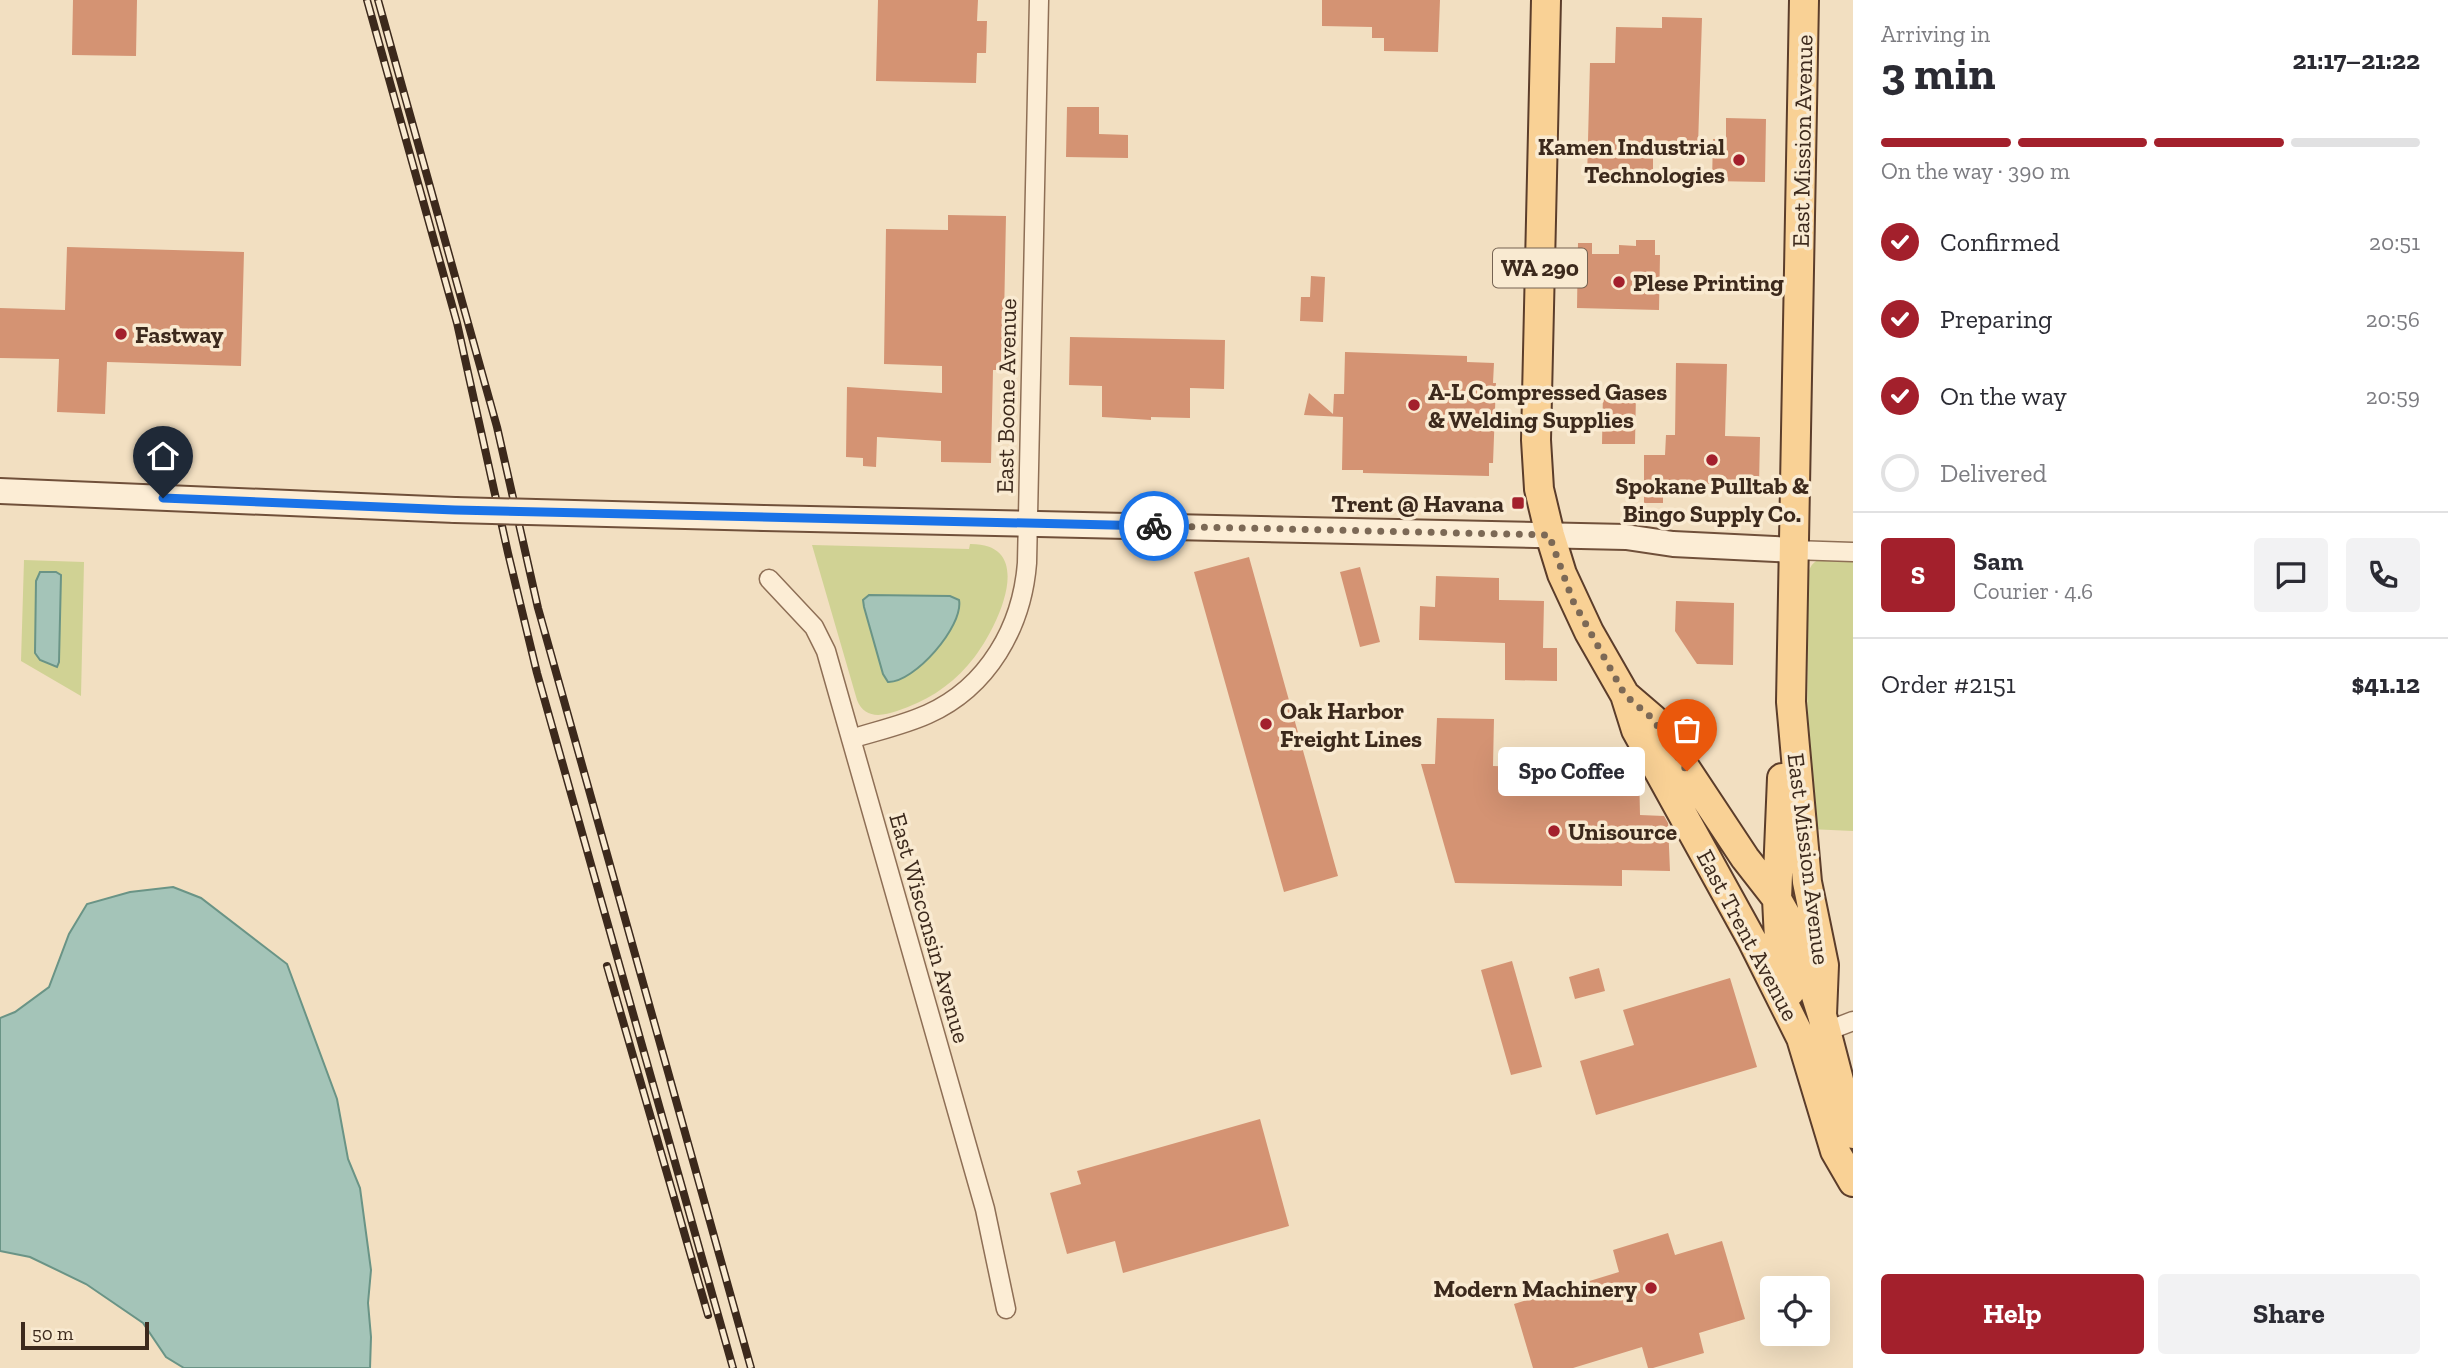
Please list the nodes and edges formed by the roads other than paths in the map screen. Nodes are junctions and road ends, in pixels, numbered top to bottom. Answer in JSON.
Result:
{"nodes":[{"id":1,"x":1039,"y":0,"type":"edge"},
{"id":2,"x":1546,"y":0,"type":"edge"},
{"id":3,"x":1804,"y":0,"type":"edge"},
{"id":4,"x":0,"y":491,"type":"edge"},
{"id":5,"x":1028,"y":522,"type":"junction"},
{"id":6,"x":1549,"y":535,"type":"junction"},
{"id":7,"x":1793,"y":550,"type":"junction"},
{"id":8,"x":1853,"y":552,"type":"edge"},
{"id":9,"x":769,"y":579,"type":"dead end"},
{"id":10,"x":1625,"y":695,"type":"junction"},
{"id":11,"x":1791,"y":702,"type":"junction"},
{"id":12,"x":851,"y":739,"type":"junction"},
{"id":13,"x":1777,"y":899,"type":"junction"},
{"id":14,"x":1853,"y":1021,"type":"edge"},
{"id":15,"x":1817,"y":1028,"type":"junction"},
{"id":16,"x":1853,"y":1134,"type":"edge"},
{"id":17,"x":1853,"y":1182,"type":"edge"},
{"id":18,"x":1006,"y":1309,"type":"dead end"}],
"edges":[{"from":1,"to":5,"type":"street","name":"East Boone Avenue"},
{"from":2,"to":6,"type":"main road","name":"East Trent Avenue","number":"WA 290"},
{"from":3,"to":7,"type":"main road","name":"East Mission Avenue"},
{"from":4,"to":5,"type":"street","bridge":true},
{"from":5,"to":6,"type":"street"},
{"from":5,"to":12,"type":"street","name":"East Boone Avenue"},
{"from":6,"to":7,"type":"street"},
{"from":6,"to":10,"type":"main road","name":"East Trent Avenue","number":"WA 290"},
{"from":7,"to":8,"type":"street"},
{"from":7,"to":11,"type":"main road","name":"East Mission Avenue"},
{"from":9,"to":12,"type":"street","name":"East Wisconsin Avenue"},
{"from":10,"to":13,"type":"main road","name":"East Trent Avenue","number":"WA 290"},
{"from":10,"to":15,"type":"main road","name":"East Trent Avenue","number":"WA 290"},
{"from":11,"to":13,"type":"main road","name":"East Mission Avenue"},
{"from":11,"to":15,"type":"main road","name":"East Mission Avenue"},
{"from":12,"to":18,"type":"street","name":"East Wisconsin Avenue"},
{"from":13,"to":15,"type":"main road","name":"East Trent Avenue","number":"WA 290"},
{"from":14,"to":15,"type":"street"},
{"from":15,"to":16,"type":"main road","name":"East Trent Avenue","number":"WA 290"},
{"from":15,"to":17,"type":"main road","name":"East Trent Avenue","number":"WA 290"}]}
